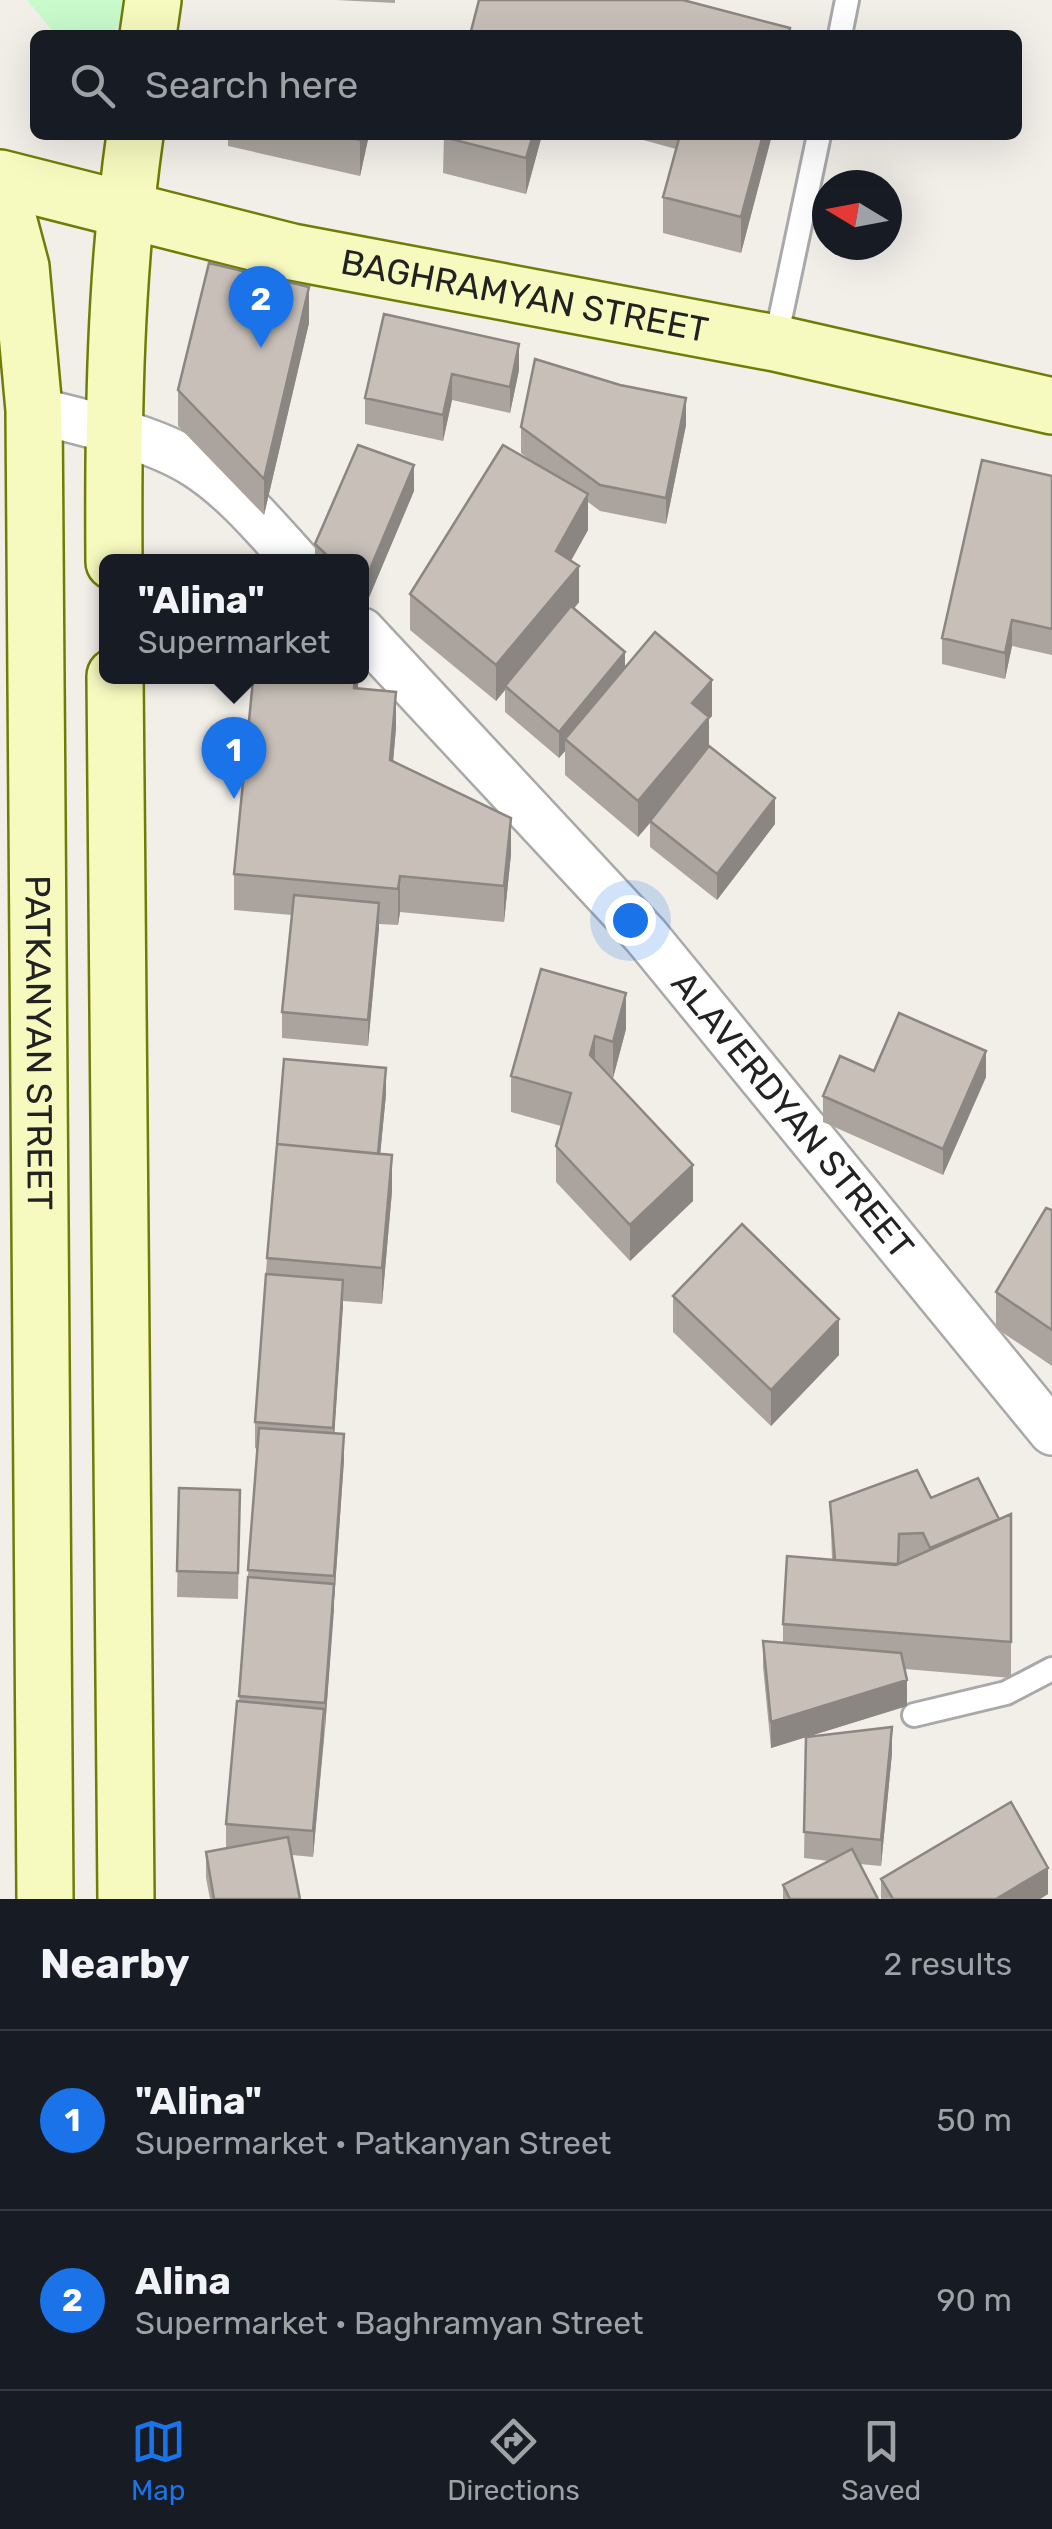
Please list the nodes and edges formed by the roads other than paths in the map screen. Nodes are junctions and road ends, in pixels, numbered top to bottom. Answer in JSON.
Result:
{"nodes":[{"id":1,"x":153,"y":0,"type":"edge"},
{"id":2,"x":848,"y":0,"type":"edge"},
{"id":3,"x":149,"y":30,"type":"edge"},
{"id":4,"x":841,"y":30,"type":"edge"},
{"id":5,"x":133,"y":140,"type":"edge"},
{"id":6,"x":818,"y":140,"type":"edge"},
{"id":7,"x":0,"y":178,"type":"edge"},
{"id":8,"x":0,"y":188,"type":"edge"},
{"id":9,"x":124,"y":212,"type":"junction"},
{"id":10,"x":775,"y":343,"type":"junction"},
{"id":11,"x":1052,"y":406,"type":"edge"},
{"id":12,"x":34,"y":410,"type":"junction"},
{"id":13,"x":113,"y":431,"type":"junction"},
{"id":14,"x":114,"y":554,"type":"edge"},
{"id":15,"x":289,"y":554,"type":"edge"},
{"id":16,"x":369,"y":639,"type":"edge"},
{"id":17,"x":115,"y":684,"type":"edge"},
{"id":18,"x":1052,"y":1432,"type":"edge"},
{"id":19,"x":1052,"y":1669,"type":"edge"},
{"id":20,"x":914,"y":1715,"type":"dead end"},
{"id":21,"x":45,"y":1899,"type":"edge"},
{"id":22,"x":126,"y":1899,"type":"edge"}],
"edges":[{"from":1,"to":3,"type":"main road"},
{"from":2,"to":4,"type":"lane"},
{"from":5,"to":9,"type":"main road"},
{"from":6,"to":10,"type":"lane"},
{"from":7,"to":9,"type":"main road","name":"BAGHRAMYAN STREET"},
{"from":8,"to":12,"type":"main road","name":"PATKANYAN STREET"},
{"from":9,"to":10,"type":"main road","name":"BAGHRAMYAN STREET"},
{"from":9,"to":13,"type":"main road"},
{"from":10,"to":11,"type":"main road","name":"BAGHRAMYAN STREET"},
{"from":12,"to":13,"type":"street"},
{"from":12,"to":21,"type":"main road","name":"PATKANYAN STREET"},
{"from":13,"to":14,"type":"main road"},
{"from":13,"to":15,"type":"street"},
{"from":16,"to":18,"type":"street","name":"ALAVERDYAN STREET"},
{"from":17,"to":22,"type":"main road"},
{"from":19,"to":20,"type":"lane"}]}
